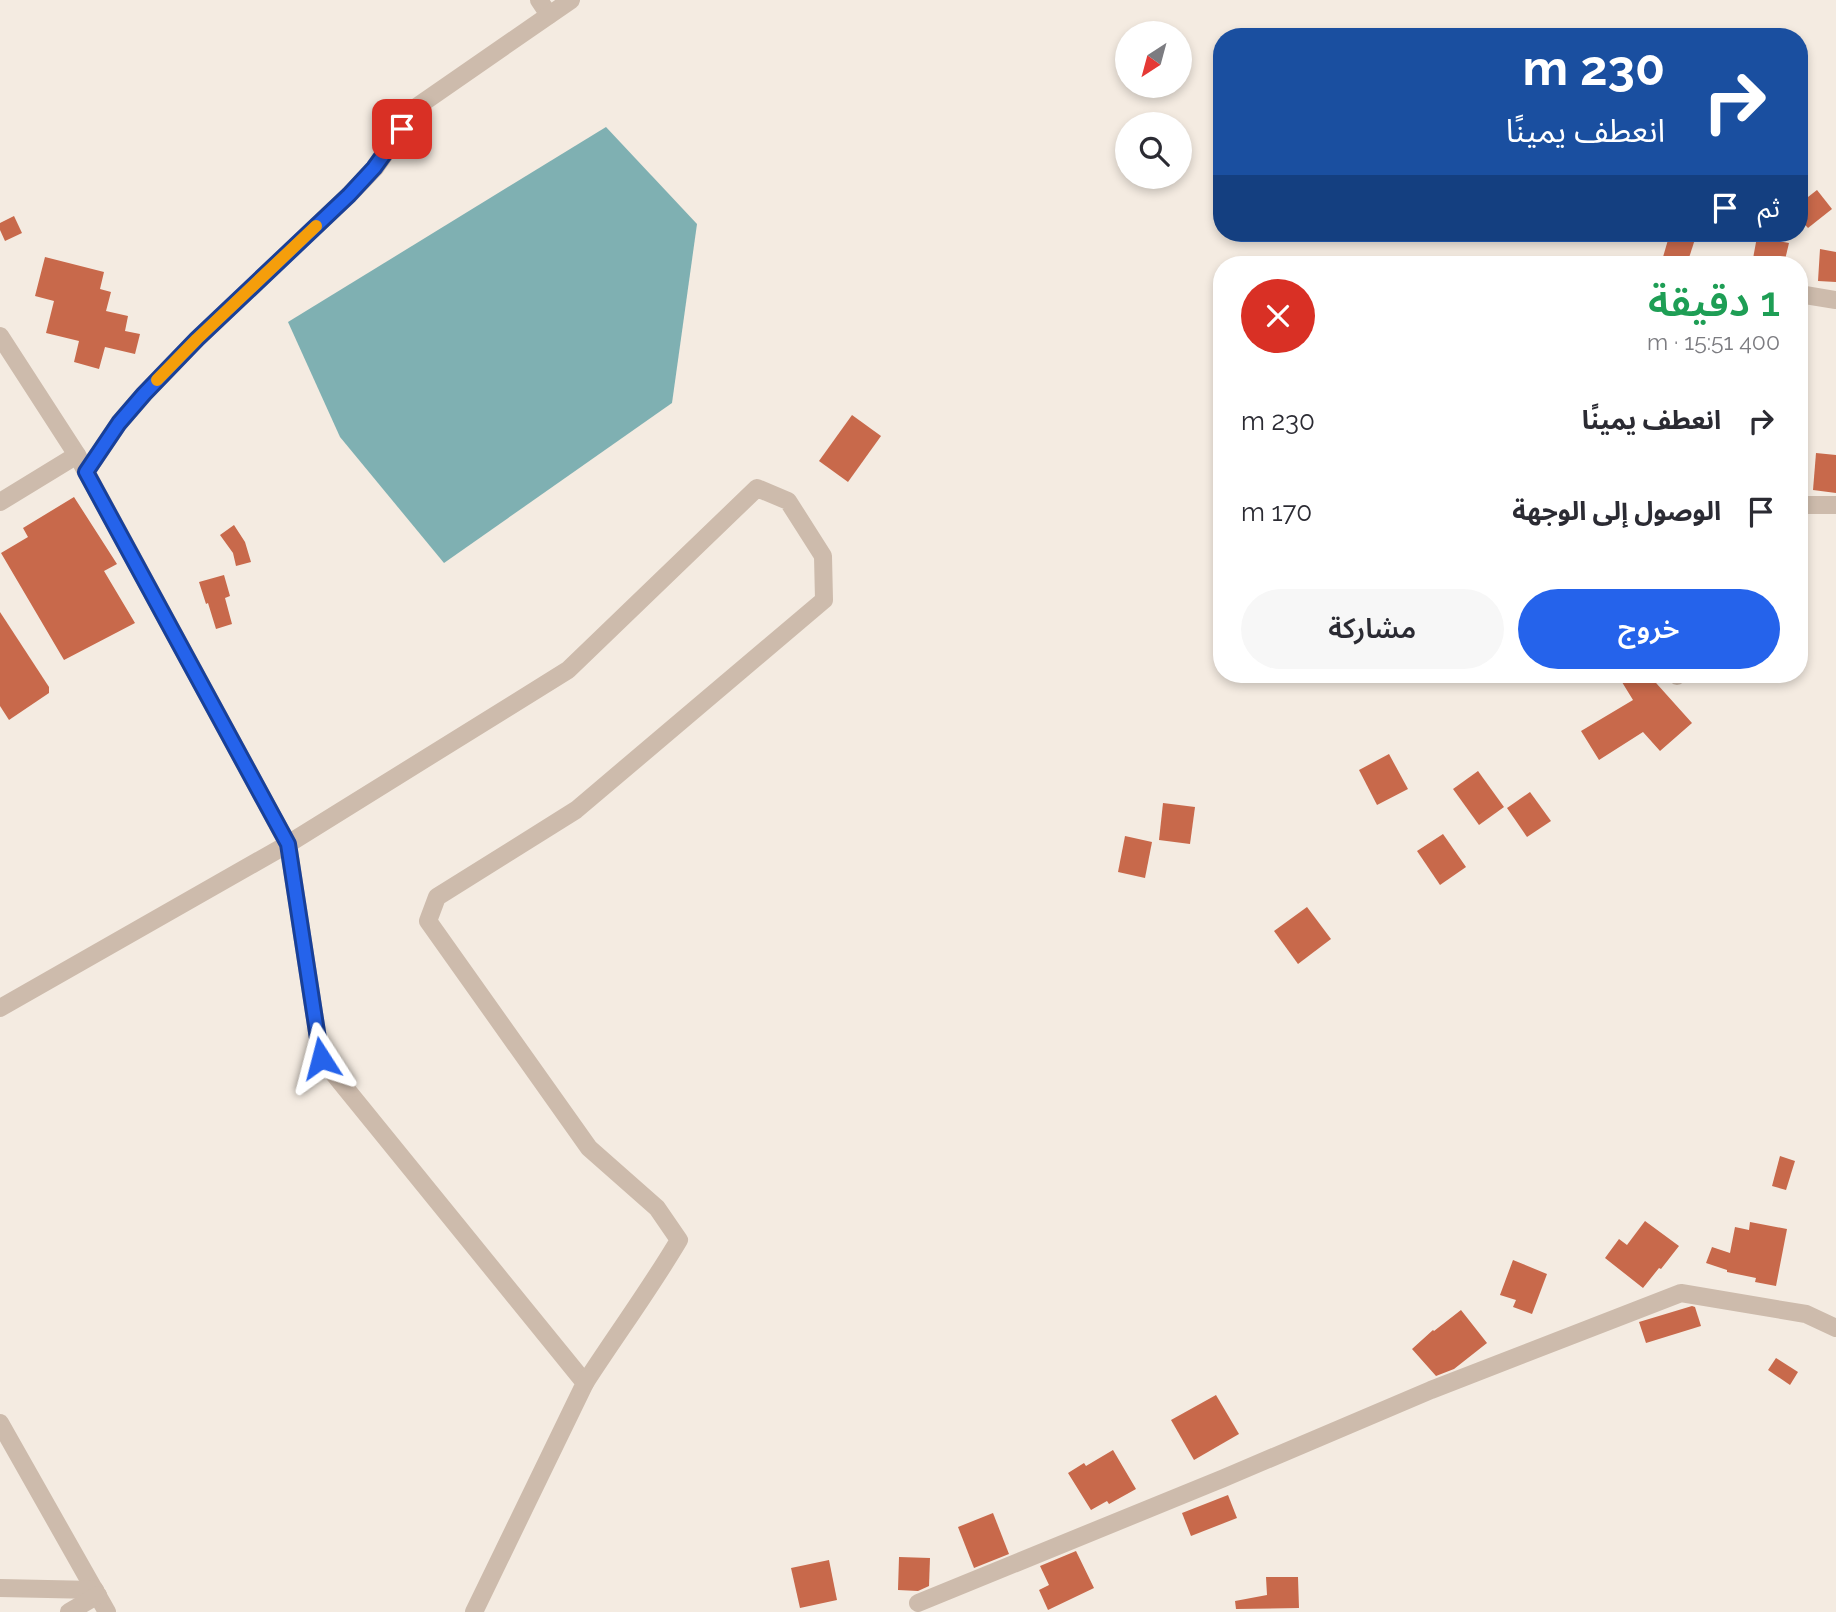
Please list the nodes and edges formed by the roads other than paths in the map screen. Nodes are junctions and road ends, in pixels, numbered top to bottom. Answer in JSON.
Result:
{"nodes":[{"id":1,"x":570,"y":0,"type":"edge"},
{"id":2,"x":544,"y":7,"type":"edge"},
{"id":3,"x":1808,"y":295,"type":"edge"},
{"id":4,"x":1836,"y":300,"type":"edge"},
{"id":5,"x":0,"y":336,"type":"edge"},
{"id":6,"x":77,"y":455,"type":"junction"},
{"id":7,"x":86,"y":472,"type":"junction"},
{"id":8,"x":0,"y":502,"type":"edge"},
{"id":9,"x":1808,"y":505,"type":"edge"},
{"id":10,"x":1836,"y":505,"type":"edge"},
{"id":11,"x":288,"y":844,"type":"junction"},
{"id":12,"x":0,"y":1008,"type":"edge"},
{"id":13,"x":1836,"y":1328,"type":"edge"},
{"id":14,"x":586,"y":1383,"type":"junction"},
{"id":15,"x":0,"y":1423,"type":"edge"},
{"id":16,"x":0,"y":1588,"type":"edge"},
{"id":17,"x":96,"y":1593,"type":"junction"},
{"id":18,"x":918,"y":1603,"type":"dead end"},
{"id":19,"x":69,"y":1612,"type":"edge"},
{"id":20,"x":107,"y":1612,"type":"edge"},
{"id":21,"x":474,"y":1612,"type":"edge"}],
"edges":[{"from":1,"to":2,"type":"street"},
{"from":2,"to":7,"type":"street"},
{"from":3,"to":4,"type":"street"},
{"from":5,"to":6,"type":"street"},
{"from":6,"to":7,"type":"street"},
{"from":6,"to":8,"type":"street"},
{"from":7,"to":11,"type":"street"},
{"from":9,"to":10,"type":"street"},
{"from":11,"to":12,"type":"street"},
{"from":11,"to":14,"type":"street"},
{"from":11,"to":14,"type":"street"},
{"from":13,"to":18,"type":"street"},
{"from":14,"to":21,"type":"street"},
{"from":15,"to":17,"type":"street"},
{"from":16,"to":17,"type":"street"},
{"from":17,"to":19,"type":"street"},
{"from":17,"to":20,"type":"street"}]}
